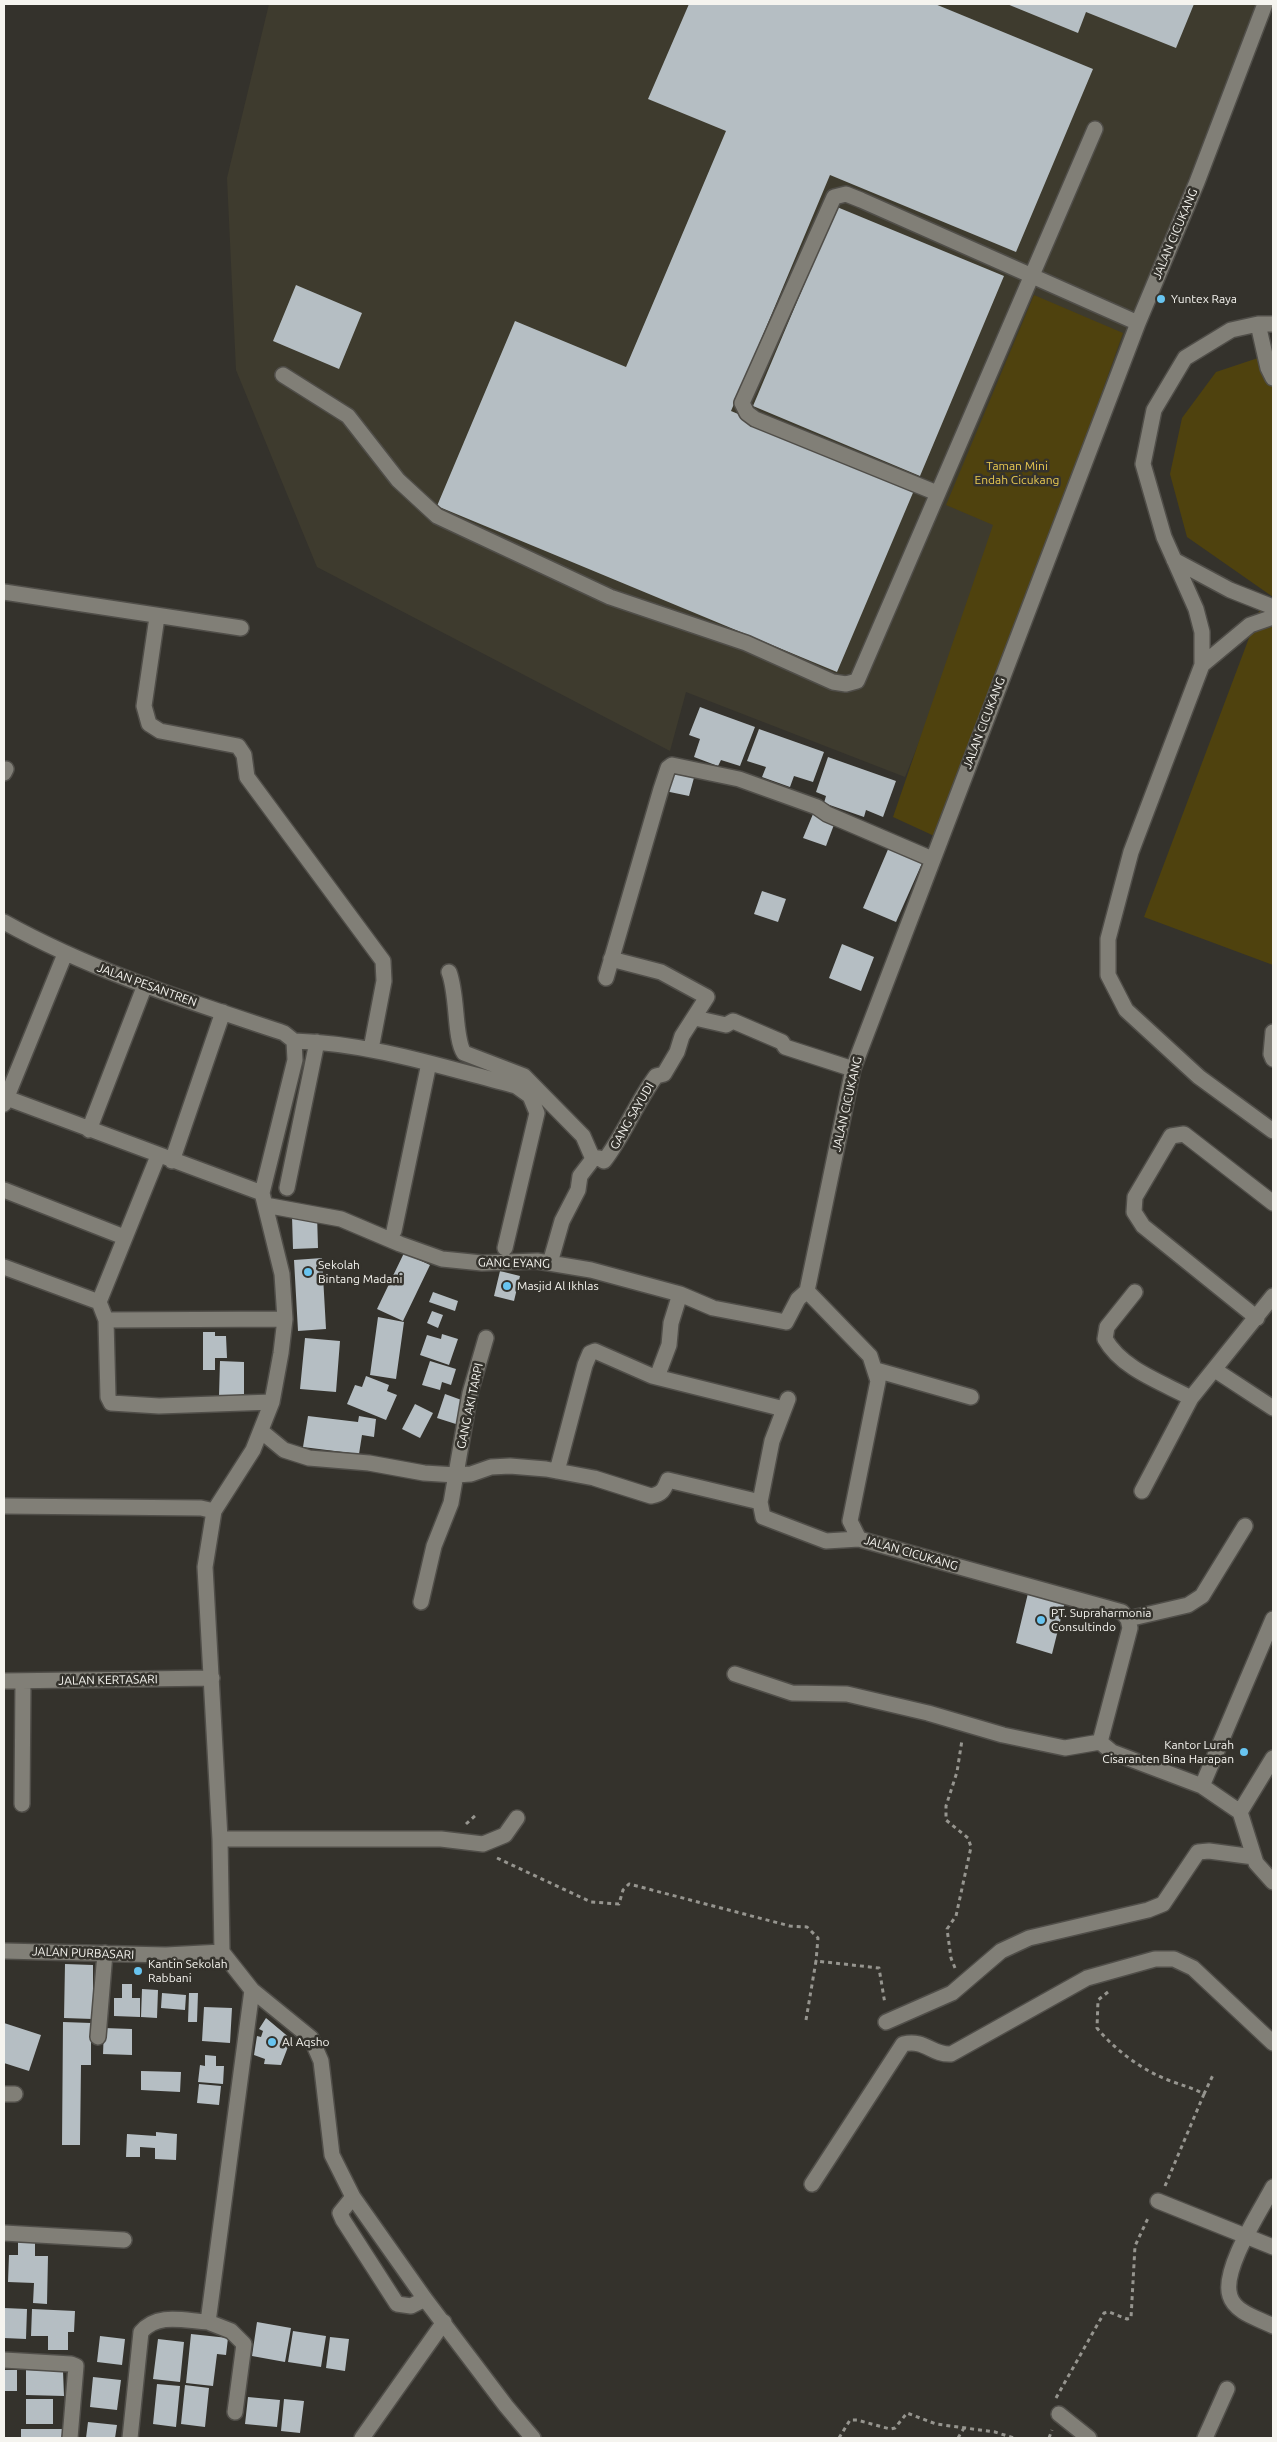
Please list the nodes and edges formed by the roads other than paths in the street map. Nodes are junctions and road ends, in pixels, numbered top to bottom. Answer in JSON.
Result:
{"nodes":[{"id":1,"x":1265,"y":4,"type":"edge"},
{"id":2,"x":1095,"y":129,"type":"dead end"},
{"id":3,"x":1032,"y":277,"type":"junction"},
{"id":4,"x":1138,"y":323,"type":"junction"},
{"id":5,"x":1258,"y":324,"type":"junction"},
{"id":6,"x":1273,"y":324,"type":"edge"},
{"id":7,"x":283,"y":375,"type":"dead end"},
{"id":8,"x":1273,"y":378,"type":"edge"},
{"id":9,"x":937,"y":493,"type":"junction"},
{"id":10,"x":1174,"y":560,"type":"junction"},
{"id":11,"x":4,"y":592,"type":"edge"},
{"id":12,"x":1273,"y":608,"type":"edge"},
{"id":13,"x":157,"y":617,"type":"junction"},
{"id":14,"x":1273,"y":617,"type":"edge"},
{"id":15,"x":241,"y":628,"type":"dead end"},
{"id":16,"x":1202,"y":665,"type":"junction"},
{"id":17,"x":932,"y":860,"type":"junction"},
{"id":18,"x":4,"y":922,"type":"edge"},
{"id":19,"x":65,"y":954,"type":"junction"},
{"id":20,"x":611,"y":959,"type":"junction"},
{"id":21,"x":450,"y":972,"type":"dead end"},
{"id":22,"x":606,"y":978,"type":"dead end"},
{"id":23,"x":145,"y":985,"type":"junction"},
{"id":24,"x":223,"y":1012,"type":"junction"},
{"id":25,"x":695,"y":1018,"type":"junction"},
{"id":26,"x":1273,"y":1032,"type":"edge"},
{"id":27,"x":294,"y":1041,"type":"junction"},
{"id":28,"x":317,"y":1042,"type":"junction"},
{"id":29,"x":371,"y":1049,"type":"junction"},
{"id":30,"x":1273,"y":1059,"type":"edge"},
{"id":31,"x":429,"y":1063,"type":"junction"},
{"id":32,"x":852,"y":1069,"type":"junction"},
{"id":33,"x":5,"y":1100,"type":"edge"},
{"id":34,"x":89,"y":1130,"type":"junction"},
{"id":35,"x":1273,"y":1131,"type":"edge"},
{"id":36,"x":165,"y":1158,"type":"junction"},
{"id":37,"x":593,"y":1159,"type":"junction"},
{"id":38,"x":287,"y":1188,"type":"dead end"},
{"id":39,"x":4,"y":1190,"type":"edge"},
{"id":40,"x":264,"y":1200,"type":"junction"},
{"id":41,"x":1273,"y":1203,"type":"edge"},
{"id":42,"x":394,"y":1231,"type":"dead end"},
{"id":43,"x":124,"y":1237,"type":"junction"},
{"id":44,"x":505,"y":1248,"type":"dead end"},
{"id":45,"x":550,"y":1263,"type":"junction"},
{"id":46,"x":4,"y":1267,"type":"edge"},
{"id":47,"x":807,"y":1291,"type":"junction"},
{"id":48,"x":1135,"y":1292,"type":"dead end"},
{"id":49,"x":680,"y":1294,"type":"junction"},
{"id":50,"x":1273,"y":1296,"type":"edge"},
{"id":51,"x":99,"y":1302,"type":"junction"},
{"id":52,"x":1257,"y":1318,"type":"junction"},
{"id":53,"x":285,"y":1319,"type":"junction"},
{"id":54,"x":106,"y":1320,"type":"junction"},
{"id":55,"x":486,"y":1338,"type":"dead end"},
{"id":56,"x":876,"y":1370,"type":"junction"},
{"id":57,"x":1215,"y":1370,"type":"junction"},
{"id":58,"x":657,"y":1377,"type":"junction"},
{"id":59,"x":971,"y":1397,"type":"dead end"},
{"id":60,"x":1191,"y":1398,"type":"junction"},
{"id":61,"x":272,"y":1402,"type":"junction"},
{"id":62,"x":1273,"y":1408,"type":"edge"},
{"id":63,"x":261,"y":1430,"type":"junction"},
{"id":64,"x":557,"y":1471,"type":"junction"},
{"id":65,"x":456,"y":1475,"type":"junction"},
{"id":66,"x":1142,"y":1491,"type":"dead end"},
{"id":67,"x":760,"y":1502,"type":"junction"},
{"id":68,"x":4,"y":1506,"type":"edge"},
{"id":69,"x":214,"y":1511,"type":"junction"},
{"id":70,"x":1245,"y":1526,"type":"dead end"},
{"id":71,"x":859,"y":1539,"type":"junction"},
{"id":72,"x":421,"y":1602,"type":"dead end"},
{"id":73,"x":1128,"y":1619,"type":"junction"},
{"id":74,"x":1273,"y":1619,"type":"edge"},
{"id":75,"x":736,"y":1674,"type":"dead end"},
{"id":76,"x":212,"y":1678,"type":"junction"},
{"id":77,"x":4,"y":1681,"type":"edge"},
{"id":78,"x":23,"y":1681,"type":"junction"},
{"id":79,"x":1100,"y":1742,"type":"junction"},
{"id":80,"x":1273,"y":1758,"type":"edge"},
{"id":81,"x":1202,"y":1786,"type":"junction"},
{"id":82,"x":22,"y":1804,"type":"dead end"},
{"id":83,"x":1240,"y":1812,"type":"junction"},
{"id":84,"x":518,"y":1818,"type":"dead end"},
{"id":85,"x":220,"y":1839,"type":"junction"},
{"id":86,"x":1254,"y":1856,"type":"junction"},
{"id":87,"x":1273,"y":1882,"type":"edge"},
{"id":88,"x":4,"y":1951,"type":"edge"},
{"id":89,"x":222,"y":1952,"type":"junction"},
{"id":90,"x":105,"y":1953,"type":"junction"},
{"id":91,"x":252,"y":1990,"type":"junction"},
{"id":92,"x":886,"y":2022,"type":"road end"},
{"id":93,"x":98,"y":2037,"type":"dead end"},
{"id":94,"x":1273,"y":2043,"type":"edge"},
{"id":95,"x":812,"y":2184,"type":"dead end"},
{"id":96,"x":1273,"y":2187,"type":"edge"},
{"id":97,"x":353,"y":2197,"type":"junction"},
{"id":98,"x":1158,"y":2201,"type":"road end"},
{"id":99,"x":4,"y":2233,"type":"edge"},
{"id":100,"x":1244,"y":2237,"type":"junction"},
{"id":101,"x":124,"y":2240,"type":"dead end"},
{"id":102,"x":1273,"y":2247,"type":"edge"},
{"id":103,"x":425,"y":2299,"type":"junction"},
{"id":104,"x":208,"y":2322,"type":"junction"},
{"id":105,"x":444,"y":2322,"type":"junction"},
{"id":106,"x":1273,"y":2326,"type":"edge"},
{"id":107,"x":4,"y":2360,"type":"edge"},
{"id":108,"x":1227,"y":2389,"type":"dead end"},
{"id":109,"x":1057,"y":2410,"type":"road end"},
{"id":110,"x":234,"y":2412,"type":"dead end"},
{"id":111,"x":70,"y":2438,"type":"edge"},
{"id":112,"x":130,"y":2438,"type":"edge"},
{"id":113,"x":362,"y":2438,"type":"edge"},
{"id":114,"x":534,"y":2438,"type":"edge"},
{"id":115,"x":1089,"y":2438,"type":"edge"},
{"id":116,"x":1205,"y":2438,"type":"edge"}],
"edges":[{"from":1,"to":4,"type":"street","name":"JALAN CICUKANG"},
{"from":2,"to":3,"type":"street"},
{"from":3,"to":4,"type":"street"},
{"from":3,"to":9,"type":"street"},
{"from":3,"to":9,"type":"street"},
{"from":4,"to":17,"type":"street","name":"JALAN CICUKANG"},
{"from":5,"to":6,"type":"street"},
{"from":5,"to":8,"type":"street"},
{"from":5,"to":10,"type":"street"},
{"from":7,"to":9,"type":"street"},
{"from":10,"to":12,"type":"street"},
{"from":10,"to":16,"type":"street"},
{"from":11,"to":13,"type":"street"},
{"from":13,"to":15,"type":"street"},
{"from":13,"to":29,"type":"street"},
{"from":14,"to":16,"type":"street"},
{"from":16,"to":35,"type":"street"},
{"from":17,"to":20,"type":"street"},
{"from":17,"to":32,"type":"street","name":"JALAN CICUKANG"},
{"from":18,"to":19,"type":"street","name":"JALAN PESANTREN"},
{"from":19,"to":23,"type":"street","name":"JALAN PESANTREN"},
{"from":19,"to":33,"type":"street"},
{"from":20,"to":22,"type":"street"},
{"from":20,"to":25,"type":"street","name":"GANG SAYUDI"},
{"from":21,"to":37,"type":"street"},
{"from":23,"to":24,"type":"street","name":"JALAN PESANTREN"},
{"from":23,"to":34,"type":"street"},
{"from":24,"to":27,"type":"street","name":"JALAN PESANTREN"},
{"from":24,"to":36,"type":"street"},
{"from":25,"to":32,"type":"street"},
{"from":25,"to":37,"type":"street","name":"GANG SAYUDI"},
{"from":26,"to":30,"type":"street"},
{"from":27,"to":28,"type":"street"},
{"from":27,"to":40,"type":"street"},
{"from":28,"to":29,"type":"street"},
{"from":28,"to":38,"type":"street"},
{"from":29,"to":31,"type":"street"},
{"from":31,"to":42,"type":"street"},
{"from":31,"to":44,"type":"street"},
{"from":32,"to":47,"type":"street","name":"JALAN CICUKANG"},
{"from":33,"to":34,"type":"street","name":"GANG EYANG"},
{"from":34,"to":36,"type":"street","name":"GANG EYANG"},
{"from":36,"to":40,"type":"street","name":"GANG EYANG"},
{"from":36,"to":43,"type":"street"},
{"from":37,"to":45,"type":"street"},
{"from":39,"to":43,"type":"street"},
{"from":40,"to":45,"type":"street","name":"GANG EYANG"},
{"from":40,"to":53,"type":"street"},
{"from":41,"to":52,"type":"street"},
{"from":43,"to":51,"type":"street"},
{"from":45,"to":49,"type":"street","name":"GANG EYANG"},
{"from":46,"to":51,"type":"street"},
{"from":47,"to":49,"type":"street","name":"GANG EYANG"},
{"from":47,"to":56,"type":"street"},
{"from":48,"to":60,"type":"street"},
{"from":49,"to":58,"type":"street"},
{"from":50,"to":52,"type":"street"},
{"from":51,"to":54,"type":"street"},
{"from":52,"to":57,"type":"street"},
{"from":53,"to":54,"type":"street"},
{"from":53,"to":61,"type":"street"},
{"from":54,"to":61,"type":"street"},
{"from":55,"to":65,"type":"street","name":"GANG AKI TARPI"},
{"from":56,"to":59,"type":"street"},
{"from":56,"to":71,"type":"street","name":"JALAN CICUKANG"},
{"from":57,"to":60,"type":"street"},
{"from":57,"to":62,"type":"street"},
{"from":58,"to":64,"type":"street"},
{"from":58,"to":67,"type":"street"},
{"from":60,"to":66,"type":"street"},
{"from":61,"to":63,"type":"street"},
{"from":63,"to":65,"type":"street"},
{"from":63,"to":69,"type":"street"},
{"from":64,"to":65,"type":"street"},
{"from":64,"to":67,"type":"street"},
{"from":65,"to":72,"type":"street","name":"GANG AKI TARPI"},
{"from":67,"to":71,"type":"street"},
{"from":68,"to":69,"type":"street"},
{"from":69,"to":76,"type":"street"},
{"from":70,"to":73,"type":"street"},
{"from":71,"to":73,"type":"street","name":"JALAN CICUKANG"},
{"from":73,"to":79,"type":"street"},
{"from":74,"to":81,"type":"street"},
{"from":75,"to":79,"type":"street"},
{"from":76,"to":78,"type":"street","name":"JALAN KERTASARI"},
{"from":76,"to":85,"type":"street"},
{"from":77,"to":78,"type":"street","name":"JALAN KERTASARI"},
{"from":78,"to":82,"type":"street"},
{"from":79,"to":81,"type":"street"},
{"from":80,"to":83,"type":"street"},
{"from":81,"to":83,"type":"street"},
{"from":83,"to":86,"type":"street"},
{"from":84,"to":85,"type":"street"},
{"from":85,"to":89,"type":"street"},
{"from":86,"to":87,"type":"street"},
{"from":86,"to":92,"type":"street"},
{"from":88,"to":90,"type":"street","name":"JALAN PURBASARI"},
{"from":89,"to":90,"type":"street","name":"JALAN PURBASARI"},
{"from":89,"to":91,"type":"street"},
{"from":90,"to":93,"type":"street"},
{"from":91,"to":97,"type":"street"},
{"from":91,"to":104,"type":"street"},
{"from":94,"to":95,"type":"street"},
{"from":96,"to":100,"type":"street"},
{"from":97,"to":103,"type":"street"},
{"from":97,"to":103,"type":"street"},
{"from":98,"to":100,"type":"street"},
{"from":99,"to":101,"type":"street"},
{"from":100,"to":102,"type":"street"},
{"from":100,"to":106,"type":"street"},
{"from":103,"to":105,"type":"street"},
{"from":104,"to":110,"type":"street"},
{"from":104,"to":112,"type":"street"},
{"from":105,"to":113,"type":"street"},
{"from":105,"to":114,"type":"street"},
{"from":107,"to":111,"type":"street"},
{"from":108,"to":116,"type":"street"},
{"from":109,"to":115,"type":"street"}]}
